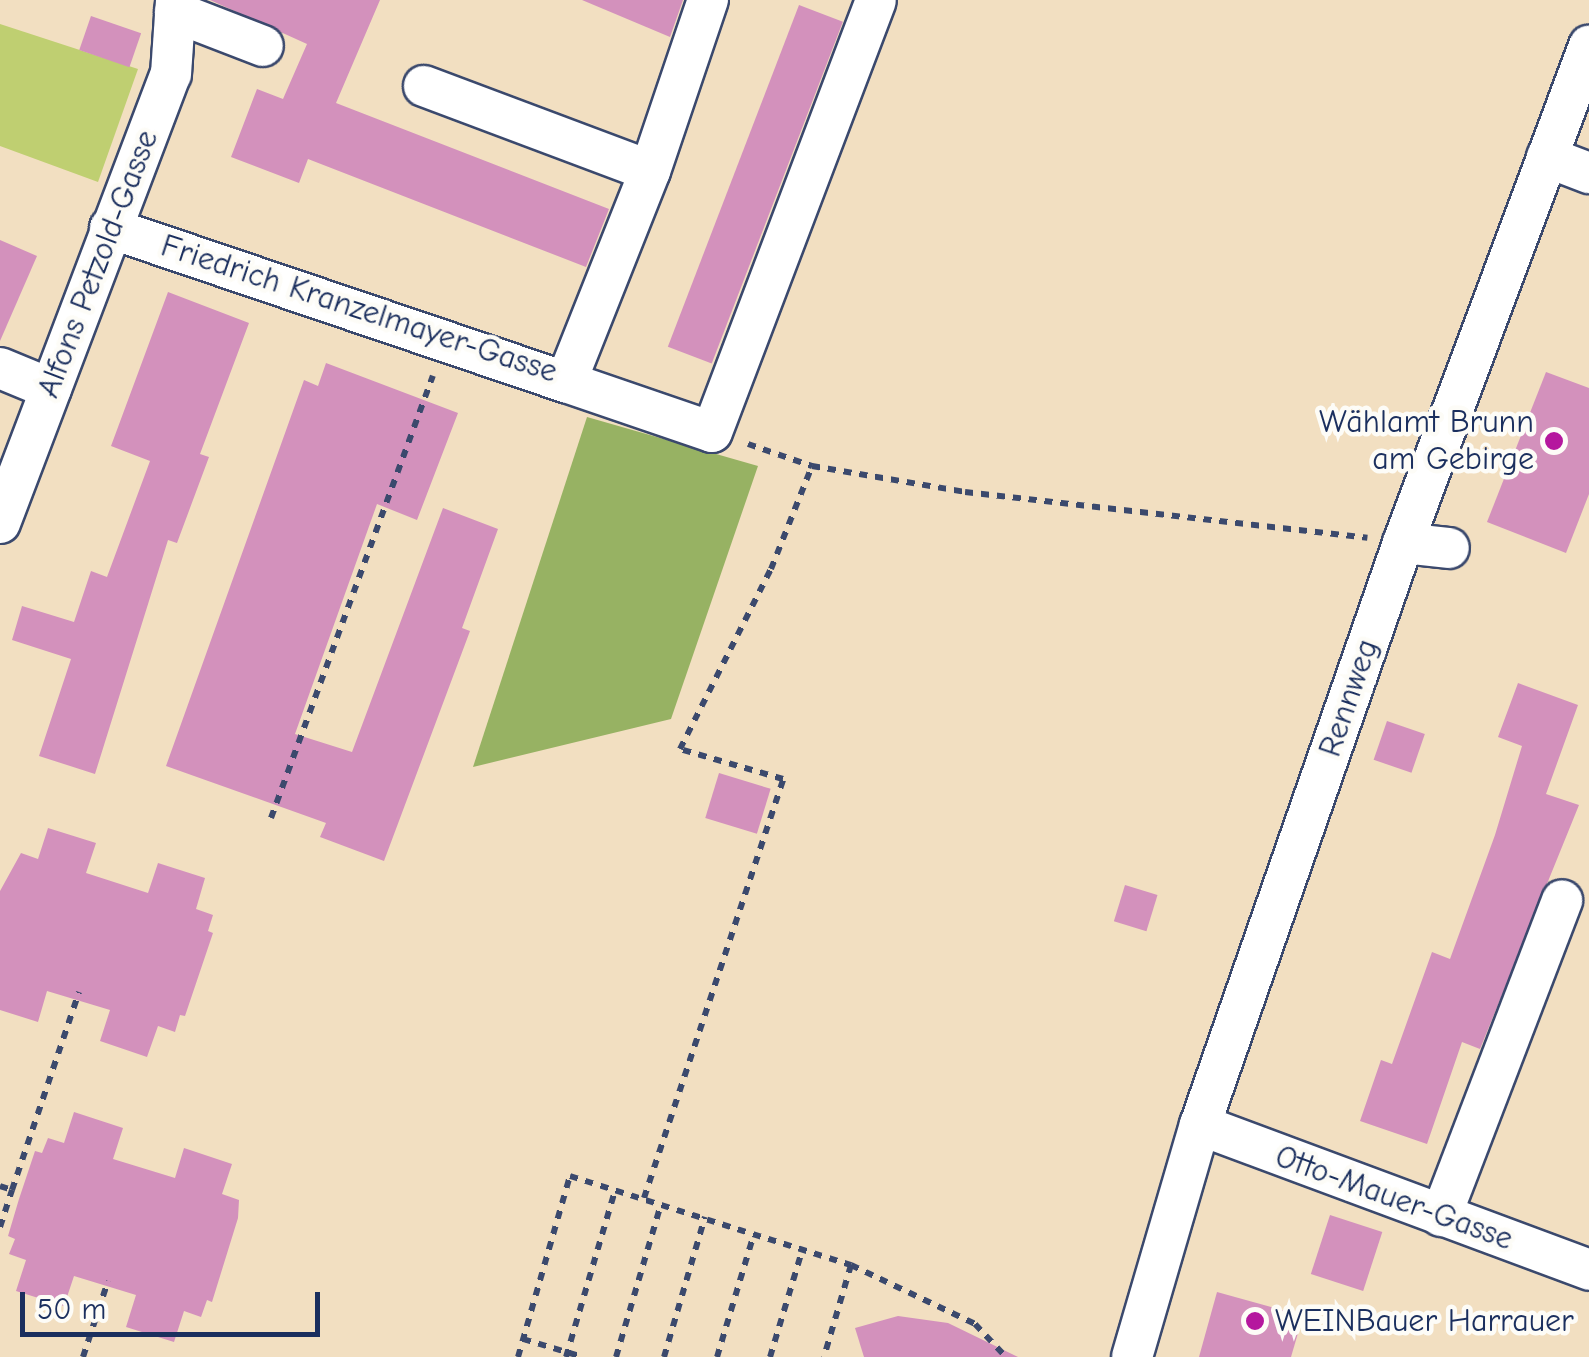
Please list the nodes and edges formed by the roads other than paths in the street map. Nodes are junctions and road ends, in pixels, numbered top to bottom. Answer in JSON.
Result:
{"nodes":[{"id":1,"x":708,"y":0,"type":"edge"},
{"id":2,"x":876,"y":1,"type":"edge"},
{"id":3,"x":175,"y":6,"type":"edge"},
{"id":4,"x":263,"y":46,"type":"dead end"},
{"id":5,"x":1589,"y":46,"type":"edge"},
{"id":6,"x":424,"y":86,"type":"dead end"},
{"id":7,"x":1547,"y":157,"type":"junction"},
{"id":8,"x":650,"y":171,"type":"junction"},
{"id":9,"x":1589,"y":173,"type":"edge"},
{"id":10,"x":110,"y":228,"type":"junction"},
{"id":11,"x":0,"y":368,"type":"edge"},
{"id":12,"x":566,"y":382,"type":"junction"},
{"id":13,"x":50,"y":389,"type":"junction"},
{"id":14,"x":0,"y":523,"type":"edge"},
{"id":15,"x":1403,"y":542,"type":"junction"},
{"id":16,"x":1450,"y":548,"type":"dead end"},
{"id":17,"x":1562,"y":900,"type":"dead end"},
{"id":18,"x":1200,"y":1125,"type":"junction"},
{"id":19,"x":1441,"y":1216,"type":"junction"},
{"id":20,"x":1589,"y":1270,"type":"edge"},
{"id":21,"x":1132,"y":1357,"type":"edge"}],
"edges":[{"from":1,"to":8,"type":"street","name":"Friedrich Kranzelmayer-Gasse"},
{"from":2,"to":12,"type":"street"},
{"from":3,"to":4,"type":"street"},
{"from":3,"to":10,"type":"street","name":"Alfons Petzold-Gasse"},
{"from":5,"to":7,"type":"street","name":"Rennweg"},
{"from":6,"to":8,"type":"street"},
{"from":7,"to":9,"type":"street"},
{"from":7,"to":15,"type":"street","name":"Rennweg"},
{"from":8,"to":12,"type":"street","name":"Friedrich Kranzelmayer-Gasse"},
{"from":10,"to":12,"type":"street","name":"Friedrich Kranzelmayer-Gasse"},
{"from":10,"to":13,"type":"street","name":"Alfons Petzold-Gasse"},
{"from":11,"to":13,"type":"street"},
{"from":13,"to":14,"type":"street","name":"Alfons Petzold-Gasse"},
{"from":15,"to":16,"type":"street"},
{"from":15,"to":18,"type":"street","name":"Rennweg"},
{"from":17,"to":19,"type":"street"},
{"from":18,"to":19,"type":"street","name":"Otto-Mauer-Gasse"},
{"from":18,"to":21,"type":"street","name":"Rennweg"},
{"from":19,"to":20,"type":"street","name":"Otto-Mauer-Gasse"}]}
